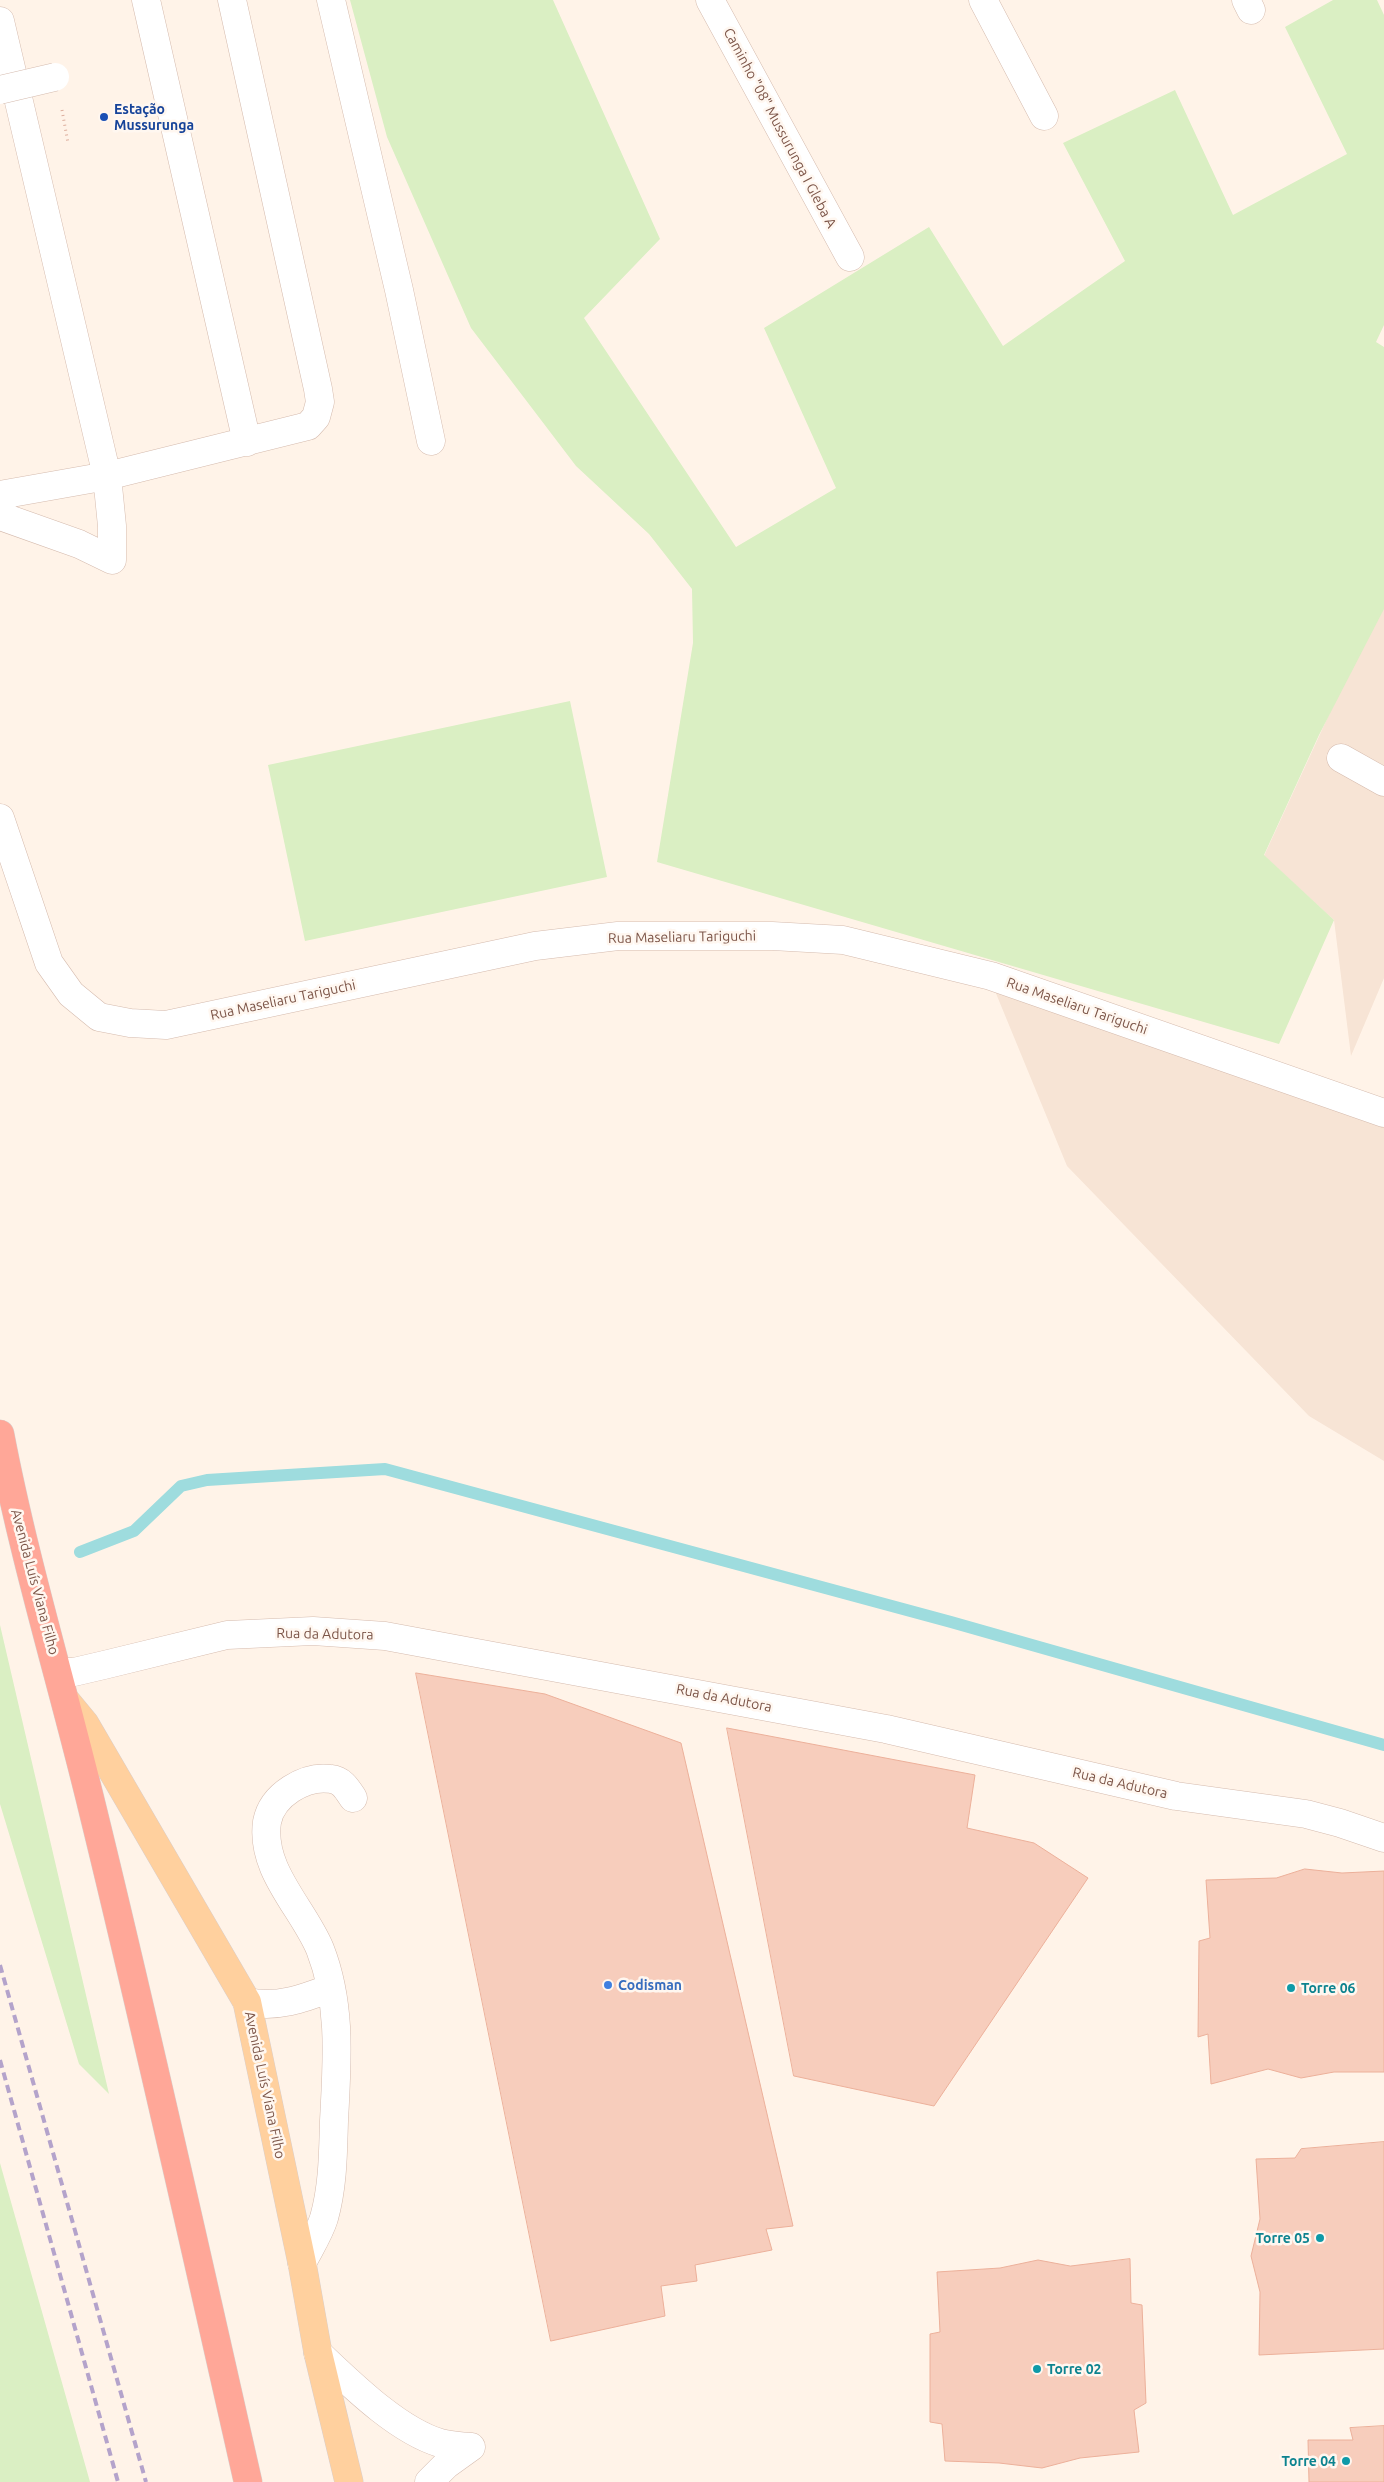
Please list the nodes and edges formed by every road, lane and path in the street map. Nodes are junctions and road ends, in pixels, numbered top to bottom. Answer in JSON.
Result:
{"nodes":[{"id":1,"x":146,"y":0,"type":"edge"},
{"id":2,"x":232,"y":0,"type":"edge"},
{"id":3,"x":331,"y":0,"type":"edge"},
{"id":4,"x":710,"y":0,"type":"edge"},
{"id":5,"x":983,"y":0,"type":"edge"},
{"id":6,"x":0,"y":21,"type":"edge"},
{"id":7,"x":0,"y":90,"type":"edge"},
{"id":8,"x":58,"y":92,"type":"joint"},
{"id":9,"x":1044,"y":116,"type":"dead end"},
{"id":10,"x":68,"y":145,"type":"dead end"},
{"id":11,"x":850,"y":256,"type":"dead end"},
{"id":12,"x":431,"y":441,"type":"dead end"},
{"id":13,"x":247,"y":442,"type":"junction"},
{"id":14,"x":107,"y":476,"type":"junction"},
{"id":15,"x":0,"y":495,"type":"edge"},
{"id":16,"x":0,"y":516,"type":"edge"},
{"id":17,"x":1341,"y":758,"type":"dead end"},
{"id":18,"x":1384,"y":782,"type":"edge"},
{"id":19,"x":0,"y":818,"type":"edge"},
{"id":20,"x":1379,"y":1115,"type":"edge"},
{"id":21,"x":0,"y":1434,"type":"edge"},
{"id":22,"x":59,"y":1672,"type":"junction"},
{"id":23,"x":66,"y":1700,"type":"junction"},
{"id":24,"x":353,"y":1798,"type":"dead end"},
{"id":25,"x":1384,"y":1838,"type":"edge"},
{"id":26,"x":331,"y":1988,"type":"junction"},
{"id":27,"x":248,"y":2002,"type":"junction"},
{"id":28,"x":302,"y":2263,"type":"junction"},
{"id":29,"x":318,"y":2354,"type":"junction"},
{"id":30,"x":248,"y":2482,"type":"edge"},
{"id":31,"x":349,"y":2482,"type":"edge"},
{"id":32,"x":429,"y":2482,"type":"edge"}],
"edges":[{"from":1,"to":13,"type":"street"},
{"from":2,"to":13,"type":"street"},
{"from":3,"to":12,"type":"street"},
{"from":4,"to":11,"type":"street","name":"Caminho \"08\" Mussurunga I Gleba A"},
{"from":5,"to":9,"type":"street"},
{"from":6,"to":14,"type":"street"},
{"from":7,"to":8,"type":"street","bridge":true},
{"from":8,"to":10,"type":"path"},
{"from":13,"to":14,"type":"street"},
{"from":14,"to":15,"type":"street"},
{"from":14,"to":16,"type":"street"},
{"from":17,"to":18,"type":"street"},
{"from":19,"to":20,"type":"street","name":"Rua Maseliaru Tariguchi"},
{"from":21,"to":22,"type":"highway","name":"Avenida Luís Viana Filho"},
{"from":22,"to":23,"type":"highway","name":"Avenida Luís Viana Filho"},
{"from":22,"to":25,"type":"street","name":"Rua da Adutora"},
{"from":23,"to":27,"type":"main road","name":"Avenida Luís Viana Filho"},
{"from":23,"to":30,"type":"highway","name":"Avenida Luís Viana Filho"},
{"from":24,"to":26,"type":"street"},
{"from":26,"to":27,"type":"street"},
{"from":26,"to":28,"type":"street"},
{"from":27,"to":28,"type":"main road","name":"Avenida Luís Viana Filho"},
{"from":28,"to":29,"type":"main road","name":"Avenida Luís Viana Filho"},
{"from":29,"to":31,"type":"main road","name":"Avenida Luís Viana Filho"},
{"from":29,"to":32,"type":"street"}]}
